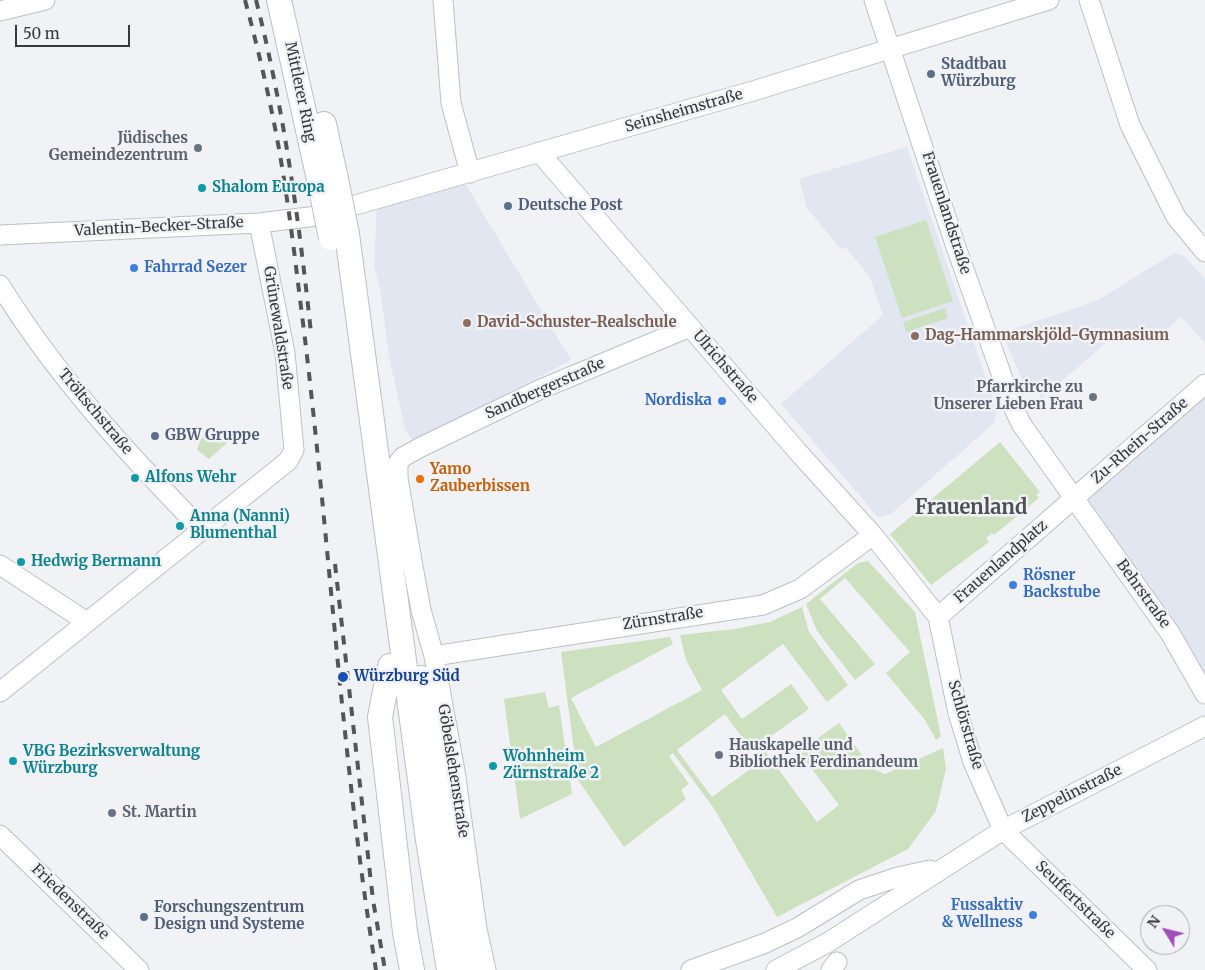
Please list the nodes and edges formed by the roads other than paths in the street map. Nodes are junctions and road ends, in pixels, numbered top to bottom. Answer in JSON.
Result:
{"nodes":[{"id":1,"x":45,"y":0,"type":"edge"},
{"id":2,"x":279,"y":0,"type":"edge"},
{"id":3,"x":296,"y":0,"type":"edge"},
{"id":4,"x":443,"y":0,"type":"edge"},
{"id":5,"x":874,"y":0,"type":"edge"},
{"id":6,"x":1049,"y":0,"type":"edge"},
{"id":7,"x":1089,"y":0,"type":"edge"},
{"id":8,"x":0,"y":11,"type":"edge"},
{"id":9,"x":891,"y":48,"type":"junction"},
{"id":10,"x":539,"y":152,"type":"junction"},
{"id":11,"x":470,"y":173,"type":"junction"},
{"id":12,"x":328,"y":181,"type":"junction"},
{"id":13,"x":317,"y":216,"type":"joint"},
{"id":14,"x":259,"y":223,"type":"junction"},
{"id":15,"x":0,"y":235,"type":"edge"},
{"id":16,"x":339,"y":236,"type":"junction"},
{"id":17,"x":1205,"y":252,"type":"edge"},
{"id":18,"x":0,"y":285,"type":"edge"},
{"id":19,"x":690,"y":327,"type":"junction"},
{"id":20,"x":1205,"y":384,"type":"edge"},
{"id":21,"x":403,"y":457,"type":"joint"},
{"id":22,"x":1074,"y":498,"type":"junction"},
{"id":23,"x":202,"y":530,"type":"junction"},
{"id":24,"x":873,"y":535,"type":"junction"},
{"id":25,"x":0,"y":565,"type":"edge"},
{"id":26,"x":392,"y":571,"type":"junction"},
{"id":27,"x":938,"y":617,"type":"junction"},
{"id":28,"x":87,"y":622,"type":"junction"},
{"id":29,"x":434,"y":656,"type":"junction"},
{"id":30,"x":390,"y":666,"type":"junction"},
{"id":31,"x":0,"y":692,"type":"edge"},
{"id":32,"x":1205,"y":694,"type":"edge"},
{"id":33,"x":1205,"y":726,"type":"edge"},
{"id":34,"x":1002,"y":830,"type":"junction"},
{"id":35,"x":0,"y":835,"type":"edge"},
{"id":36,"x":941,"y":868,"type":"junction"},
{"id":37,"x":440,"y":960,"type":"edge"},
{"id":38,"x":139,"y":970,"type":"edge"},
{"id":39,"x":412,"y":970,"type":"edge"},
{"id":40,"x":468,"y":970,"type":"edge"},
{"id":41,"x":486,"y":970,"type":"edge"},
{"id":42,"x":691,"y":970,"type":"edge"},
{"id":43,"x":776,"y":970,"type":"edge"},
{"id":44,"x":1147,"y":970,"type":"edge"}],
"edges":[{"from":1,"to":8,"type":"street"},
{"from":2,"to":12,"type":"main road","name":"Mittlerer Ring"},
{"from":3,"to":12,"type":"main road","name":"Mittlerer Ring"},
{"from":4,"to":11,"type":"street"},
{"from":5,"to":9,"type":"street","name":"Frauenlandstraße"},
{"from":6,"to":9,"type":"street","name":"Seinsheimstraße"},
{"from":7,"to":17,"type":"street"},
{"from":9,"to":10,"type":"street","name":"Seinsheimstraße"},
{"from":9,"to":22,"type":"street","name":"Frauenlandstraße"},
{"from":10,"to":11,"type":"street","name":"Seinsheimstraße"},
{"from":10,"to":19,"type":"street","name":"Ulrichstraße"},
{"from":11,"to":13,"type":"street","name":"Seinsheimstraße"},
{"from":12,"to":16,"type":"main road","bridge":true},
{"from":13,"to":14,"type":"street","name":"Valentin-Becker-Straße"},
{"from":14,"to":15,"type":"street","name":"Valentin-Becker-Straße"},
{"from":14,"to":23,"type":"street","name":"Grünewaldstraße"},
{"from":16,"to":26,"type":"main road"},
{"from":16,"to":30,"type":"main road"},
{"from":18,"to":23,"type":"street","name":"Tröltschstraße"},
{"from":19,"to":21,"type":"street","name":"Sandbergerstraße"},
{"from":19,"to":24,"type":"street","name":"Ulrichstraße"},
{"from":20,"to":22,"type":"street","name":"Zu-Rhein-Straße"},
{"from":21,"to":29,"type":"street","name":"Göbelslehenstraße"},
{"from":22,"to":27,"type":"street","name":"Frauenlandplatz"},
{"from":22,"to":32,"type":"street","name":"Behrstraße"},
{"from":23,"to":28,"type":"street"},
{"from":24,"to":27,"type":"street"},
{"from":24,"to":29,"type":"street","name":"Zürnstraße"},
{"from":25,"to":28,"type":"street"},
{"from":26,"to":37,"type":"main road"},
{"from":26,"to":40,"type":"main road"},
{"from":27,"to":34,"type":"street","name":"Schlörstraße"},
{"from":28,"to":31,"type":"street"},
{"from":29,"to":41,"type":"street","name":"Göbelslehenstraße"},
{"from":30,"to":37,"type":"main road"},
{"from":30,"to":39,"type":"main road"},
{"from":33,"to":34,"type":"street","name":"Zeppelinstraße"},
{"from":34,"to":36,"type":"street","name":"Zeppelinstraße"},
{"from":34,"to":44,"type":"street","name":"Seuffertstraße"},
{"from":35,"to":38,"type":"street","name":"Friedenstraße"},
{"from":36,"to":42,"type":"street","name":"Zeppelinstraße"},
{"from":36,"to":43,"type":"street","name":"Zeppelinstraße"}]}
